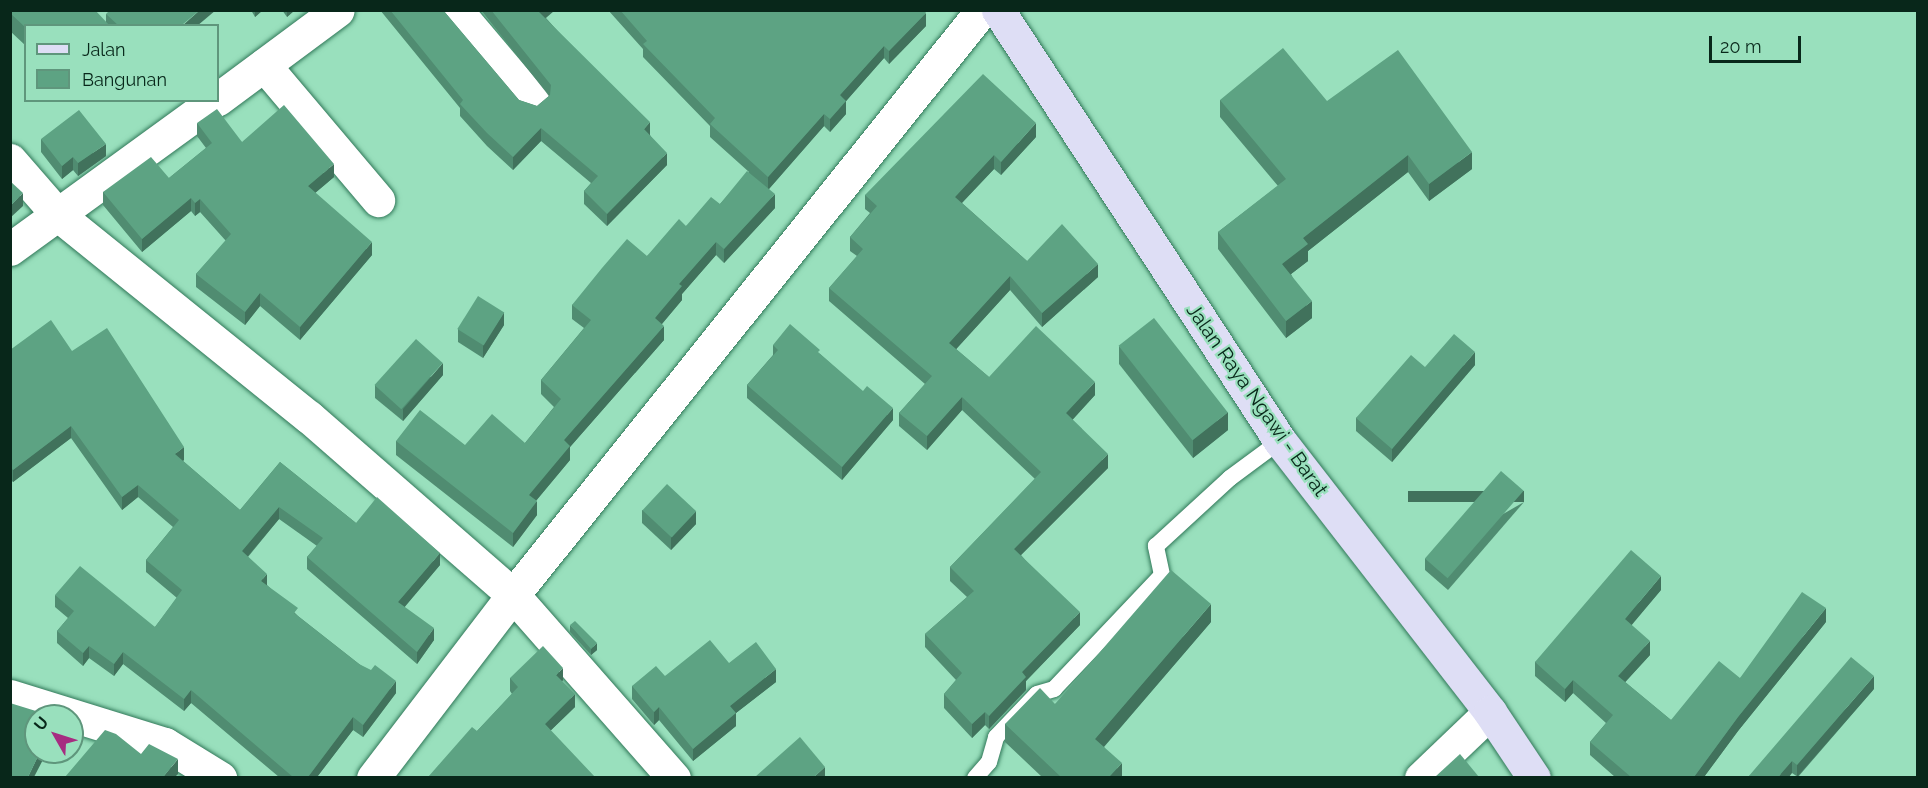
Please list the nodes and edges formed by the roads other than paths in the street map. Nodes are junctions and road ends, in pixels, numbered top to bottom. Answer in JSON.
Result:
{"nodes":[{"id":1,"x":338,"y":10,"type":"edge"},
{"id":2,"x":456,"y":10,"type":"edge"},
{"id":3,"x":982,"y":10,"type":"edge"},
{"id":4,"x":998,"y":10,"type":"edge"},
{"id":5,"x":264,"y":64,"type":"junction"},
{"id":6,"x":219,"y":98,"type":"edge"},
{"id":7,"x":533,"y":101,"type":"dead end"},
{"id":8,"x":213,"y":102,"type":"edge"},
{"id":9,"x":10,"y":160,"type":"edge"},
{"id":10,"x":378,"y":200,"type":"dead end"},
{"id":11,"x":57,"y":214,"type":"junction"},
{"id":12,"x":10,"y":249,"type":"edge"},
{"id":13,"x":1270,"y":447,"type":"junction"},
{"id":14,"x":513,"y":595,"type":"junction"},
{"id":15,"x":10,"y":696,"type":"edge"},
{"id":16,"x":1490,"y":712,"type":"junction"},
{"id":17,"x":1442,"y":755,"type":"edge"},
{"id":18,"x":220,"y":777,"type":"edge"},
{"id":19,"x":373,"y":777,"type":"edge"},
{"id":20,"x":674,"y":777,"type":"edge"},
{"id":21,"x":975,"y":777,"type":"edge"},
{"id":22,"x":1534,"y":777,"type":"edge"}],
"edges":[{"from":1,"to":5,"type":"street"},
{"from":2,"to":7,"type":"street"},
{"from":3,"to":14,"type":"street"},
{"from":4,"to":13,"type":"main road","name":"Jalan Raya Ngawi - Barat"},
{"from":5,"to":6,"type":"street"},
{"from":5,"to":10,"type":"street"},
{"from":8,"to":11,"type":"street"},
{"from":9,"to":11,"type":"street"},
{"from":11,"to":12,"type":"street"},
{"from":11,"to":14,"type":"street"},
{"from":13,"to":16,"type":"main road","name":"Jalan Raya Ngawi - Barat"},
{"from":13,"to":21,"type":"lane"},
{"from":14,"to":19,"type":"street"},
{"from":14,"to":20,"type":"street"},
{"from":15,"to":18,"type":"street"},
{"from":16,"to":17,"type":"street"},
{"from":16,"to":22,"type":"main road","name":"Jalan Raya Ngawi - Barat"}]}
